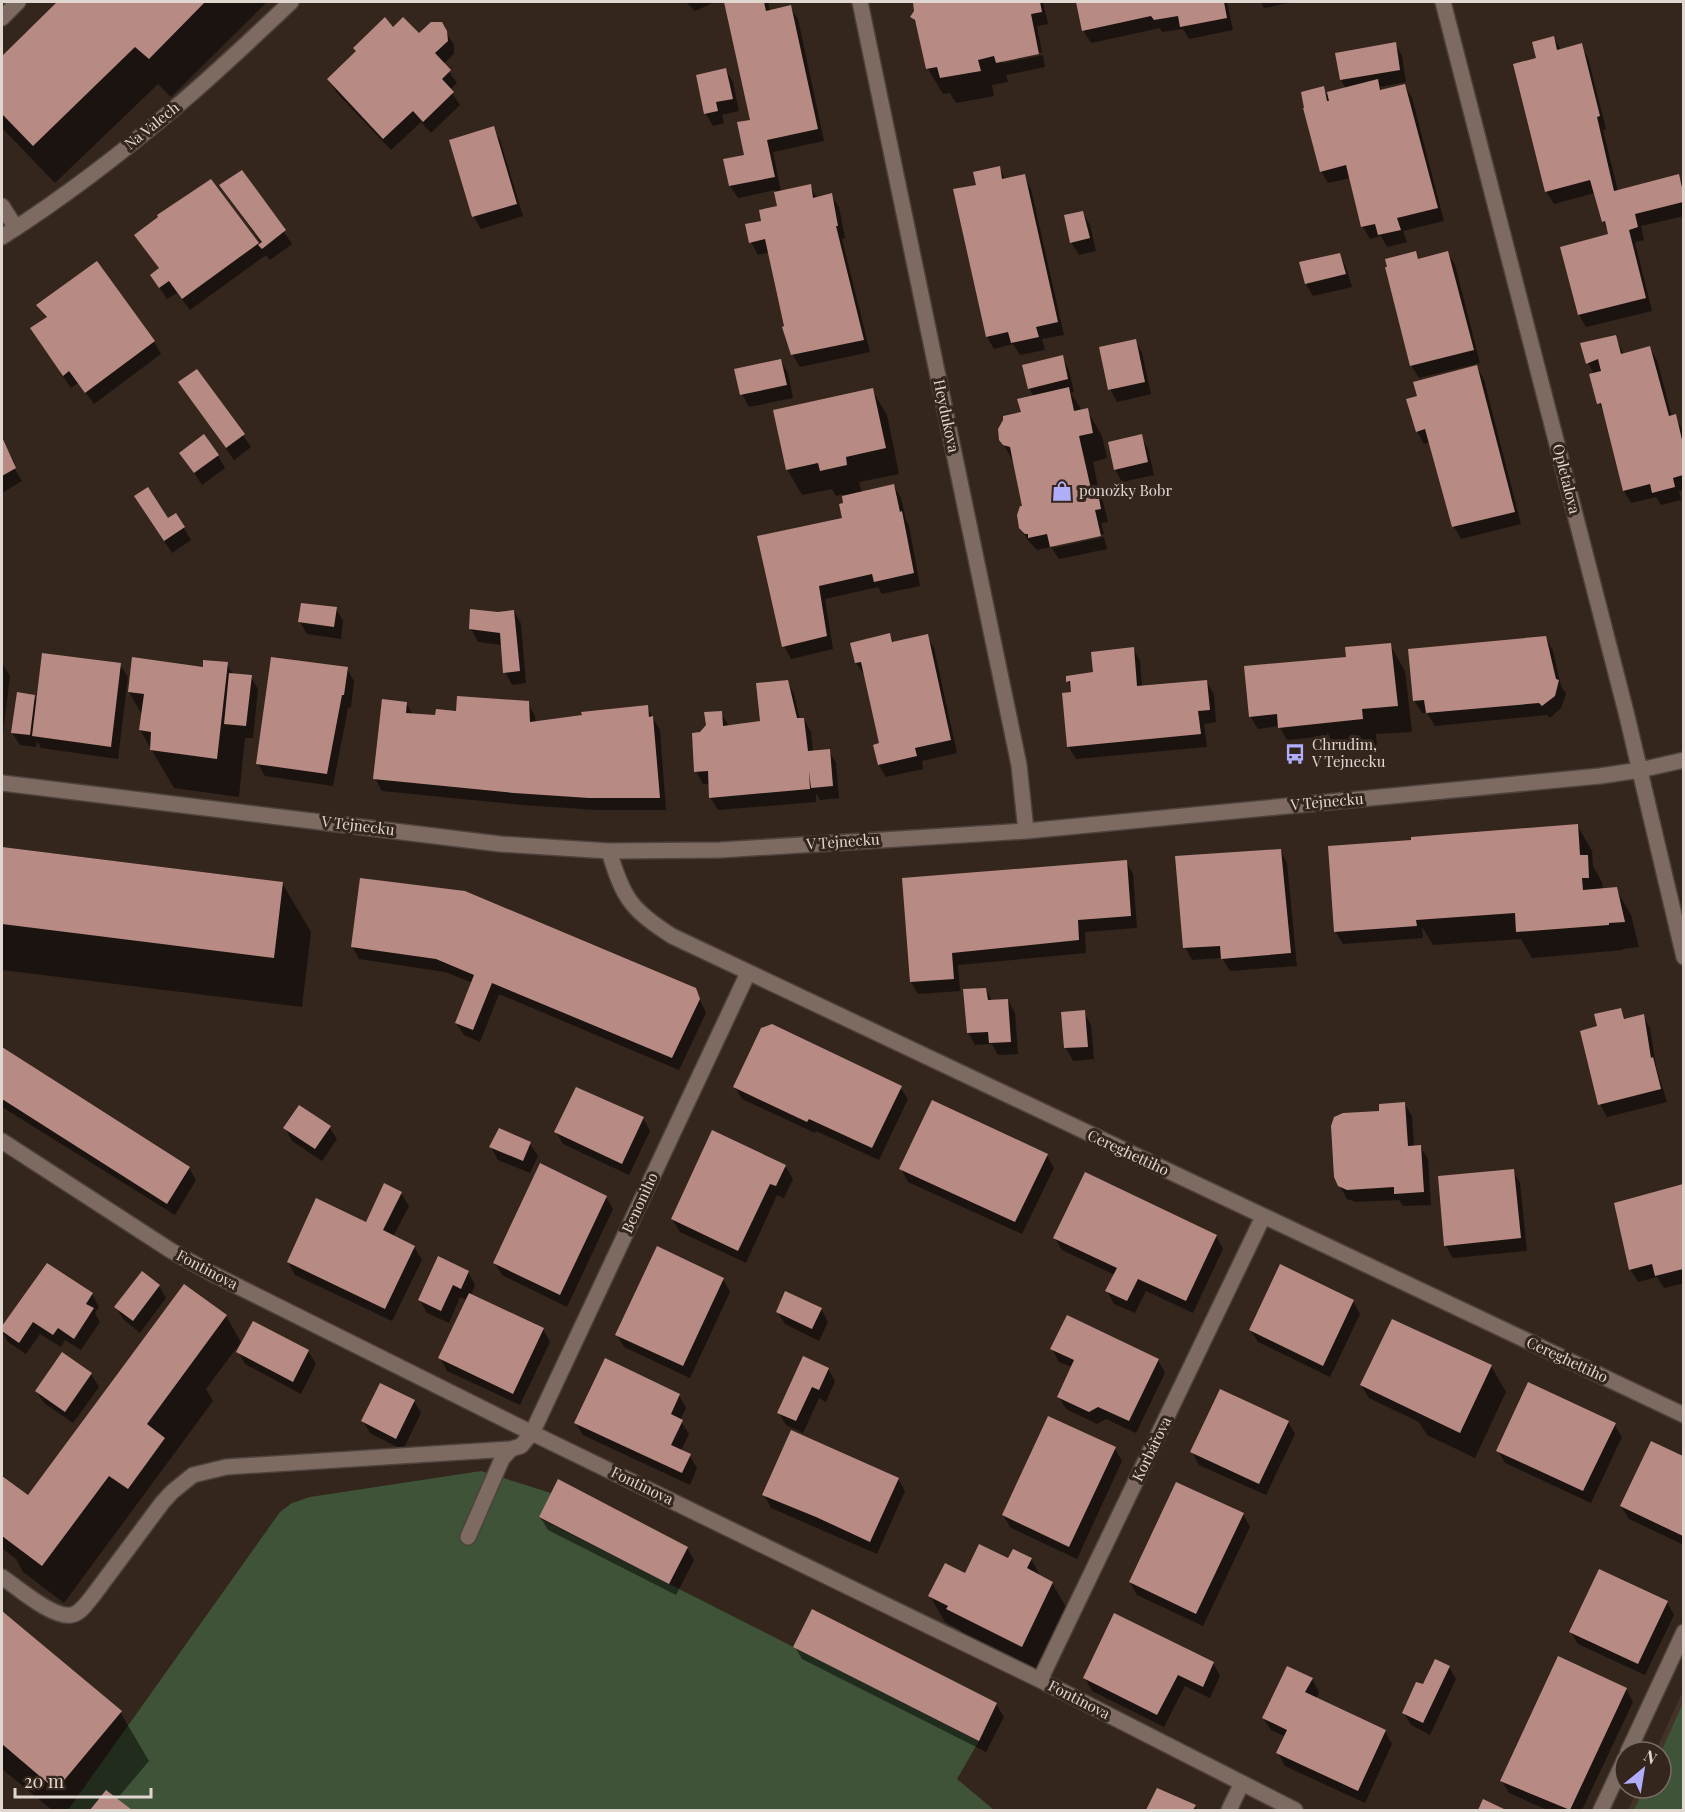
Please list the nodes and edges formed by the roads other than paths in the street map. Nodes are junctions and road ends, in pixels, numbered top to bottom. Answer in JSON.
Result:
{"nodes":[{"id":1,"x":18,"y":2,"type":"edge"},
{"id":2,"x":291,"y":2,"type":"edge"},
{"id":3,"x":860,"y":2,"type":"edge"},
{"id":4,"x":1443,"y":2,"type":"edge"},
{"id":5,"x":2,"y":18,"type":"edge"},
{"id":6,"x":2,"y":206,"type":"edge"},
{"id":7,"x":16,"y":228,"type":"junction"},
{"id":8,"x":2,"y":237,"type":"edge"},
{"id":9,"x":1683,"y":760,"type":"edge"},
{"id":10,"x":1640,"y":770,"type":"junction"},
{"id":11,"x":2,"y":783,"type":"edge"},
{"id":12,"x":1026,"y":831,"type":"junction"},
{"id":13,"x":609,"y":851,"type":"junction"},
{"id":14,"x":1683,"y":957,"type":"edge"},
{"id":15,"x":748,"y":973,"type":"junction"},
{"id":16,"x":2,"y":1142,"type":"edge"},
{"id":17,"x":1263,"y":1217,"type":"junction"},
{"id":18,"x":1683,"y":1415,"type":"edge"},
{"id":19,"x":532,"y":1432,"type":"junction"},
{"id":20,"x":511,"y":1449,"type":"junction"},
{"id":21,"x":468,"y":1536,"type":"dead end"},
{"id":22,"x":2,"y":1576,"type":"edge"},
{"id":23,"x":1683,"y":1632,"type":"edge"},
{"id":24,"x":1040,"y":1680,"type":"junction"},
{"id":25,"x":1634,"y":1740,"type":"edge"},
{"id":26,"x":1242,"y":1783,"type":"junction"},
{"id":27,"x":1613,"y":1784,"type":"edge"},
{"id":28,"x":1229,"y":1810,"type":"edge"},
{"id":29,"x":1295,"y":1810,"type":"edge"},
{"id":30,"x":1601,"y":1810,"type":"edge"}],
"edges":[{"from":1,"to":5,"type":"street"},
{"from":2,"to":7,"type":"street","name":"Na Valech"},
{"from":3,"to":12,"type":"street","name":"Heydukova"},
{"from":4,"to":10,"type":"street","name":"Opletalova"},
{"from":6,"to":7,"type":"street"},
{"from":7,"to":8,"type":"street","name":"Na Valech"},
{"from":9,"to":10,"type":"street","name":"V Tejnecku"},
{"from":10,"to":12,"type":"street","name":"V Tejnecku"},
{"from":10,"to":14,"type":"street","name":"Opletalova"},
{"from":11,"to":13,"type":"street","name":"V Tejnecku"},
{"from":12,"to":13,"type":"street","name":"V Tejnecku"},
{"from":13,"to":15,"type":"street","name":"Cereghettiho"},
{"from":15,"to":17,"type":"street","name":"Cereghettiho"},
{"from":15,"to":19,"type":"street","name":"Benoniho"},
{"from":16,"to":19,"type":"street","name":"Fontinova"},
{"from":17,"to":18,"type":"street","name":"Cereghettiho"},
{"from":17,"to":24,"type":"street","name":"Korbářova"},
{"from":19,"to":20,"type":"street"},
{"from":19,"to":24,"type":"street","name":"Fontinova"},
{"from":20,"to":21,"type":"street"},
{"from":20,"to":22,"type":"street"},
{"from":23,"to":25,"type":"street"},
{"from":24,"to":26,"type":"street","name":"Fontinova"},
{"from":26,"to":28,"type":"street"},
{"from":26,"to":29,"type":"street","name":"Fontinova"},
{"from":27,"to":30,"type":"street"}]}
